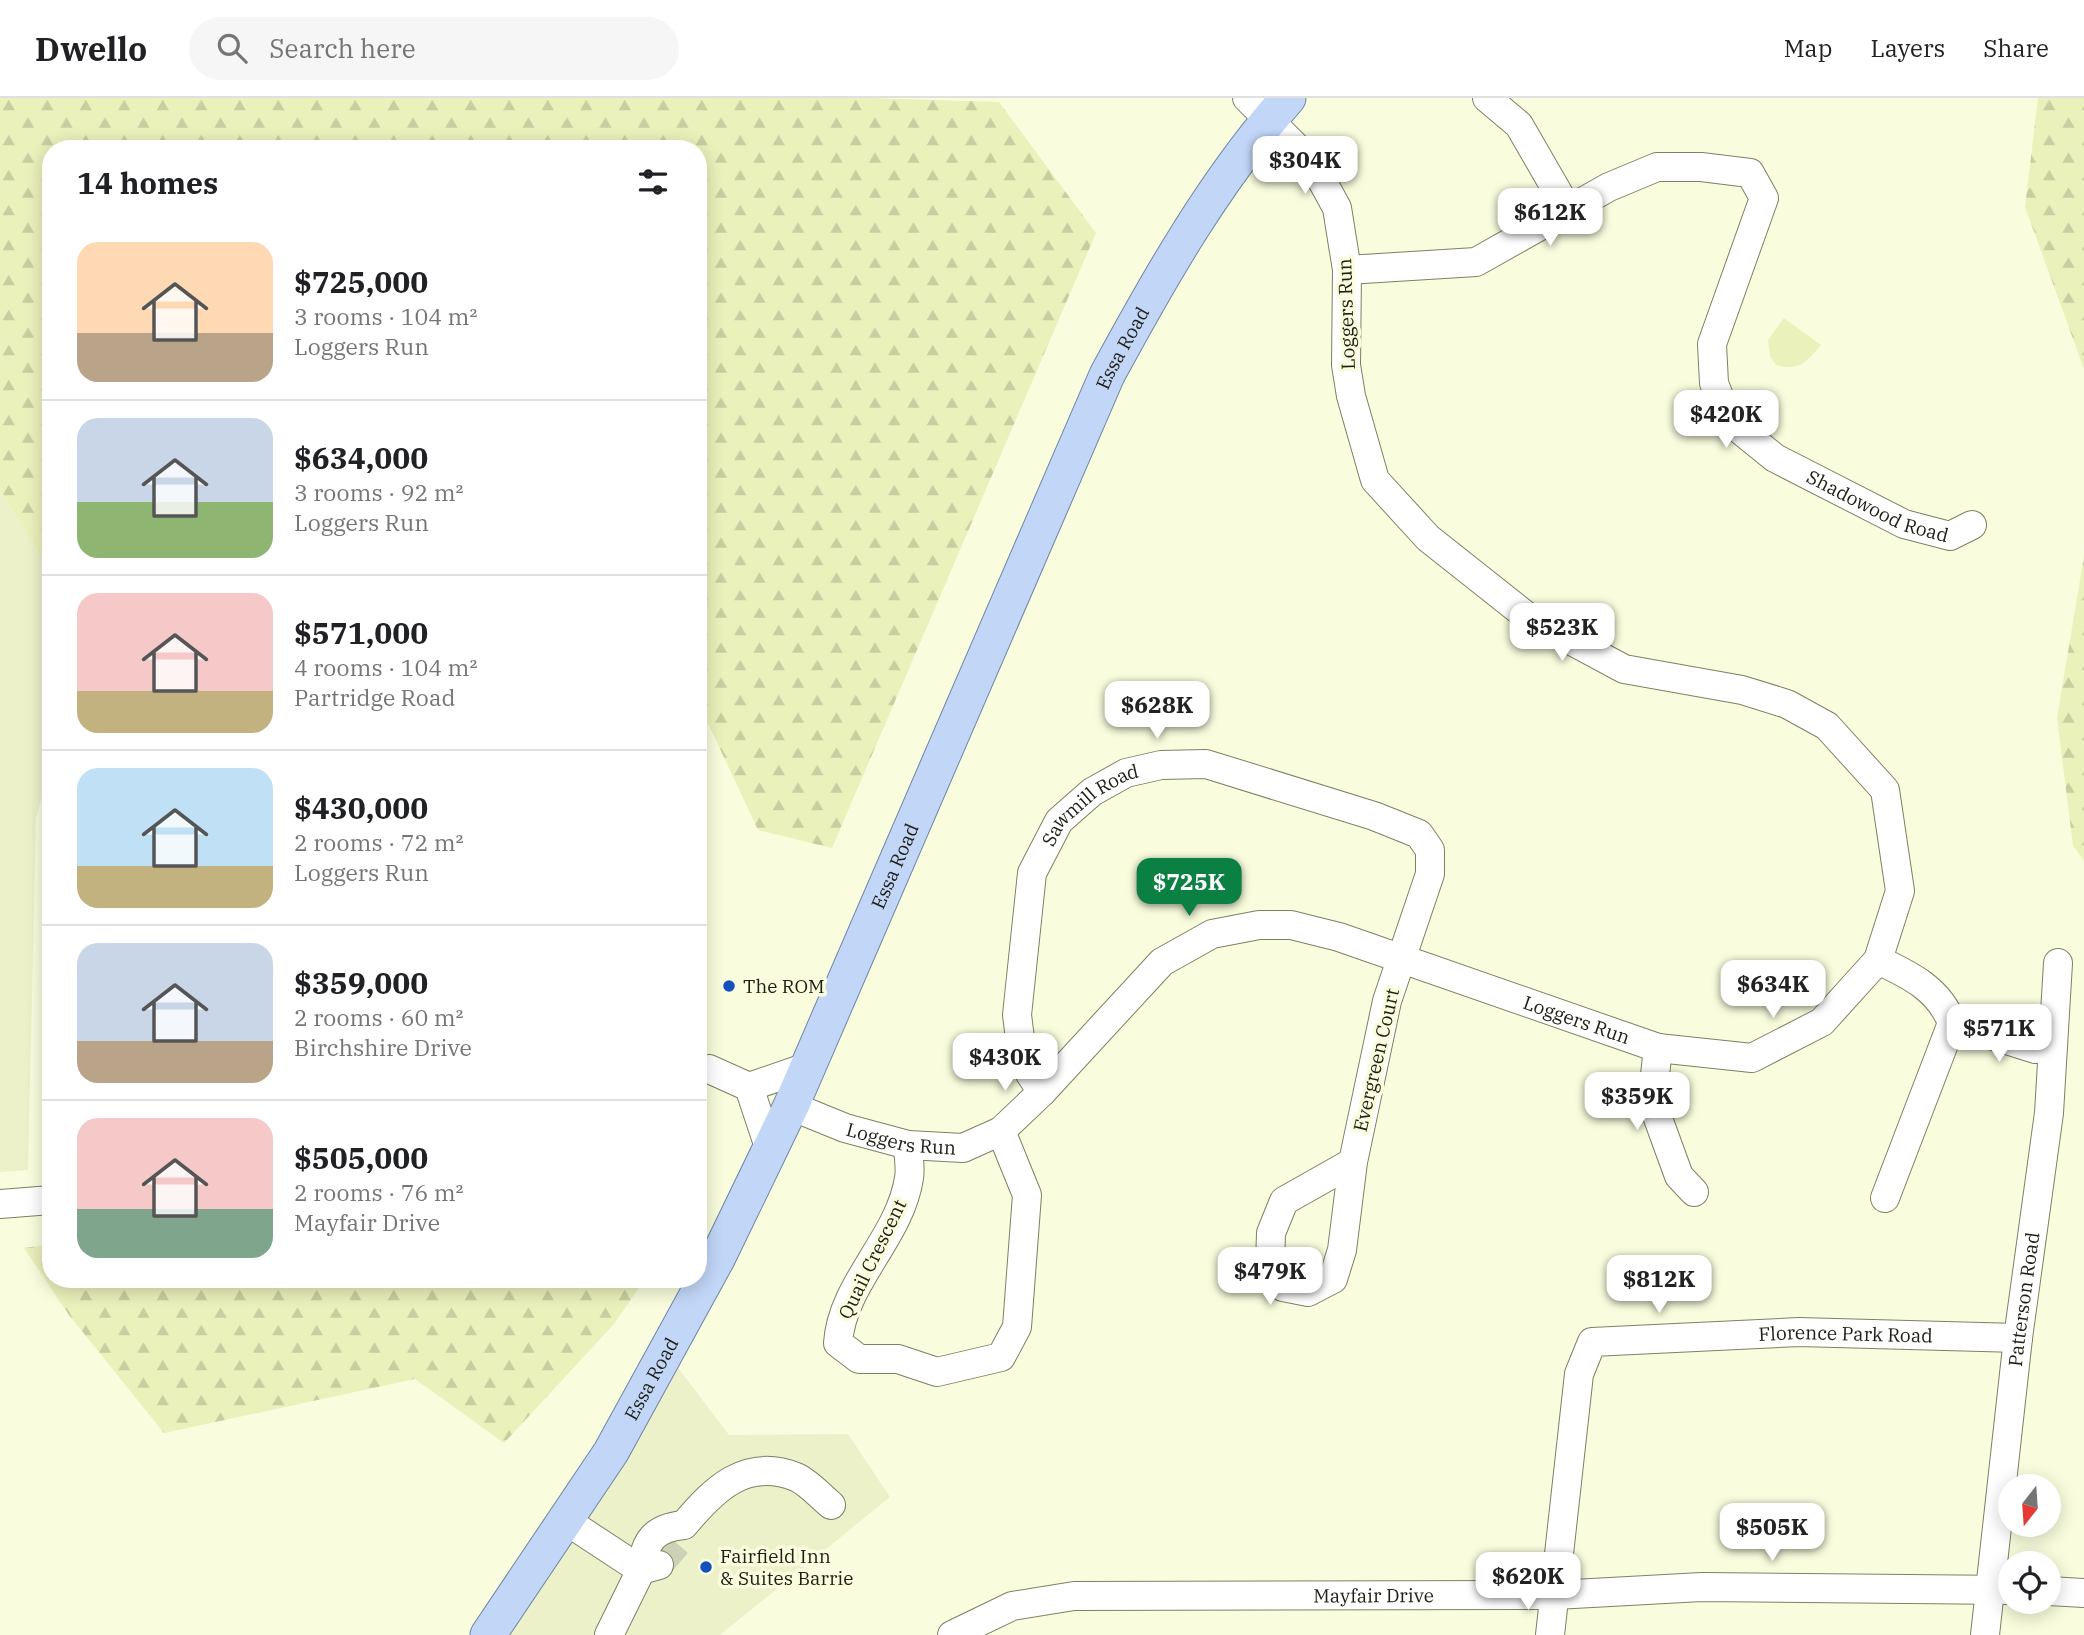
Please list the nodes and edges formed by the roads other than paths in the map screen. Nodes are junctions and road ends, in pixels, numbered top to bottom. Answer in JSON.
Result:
{"nodes":[{"id":1,"x":1487,"y":98,"type":"edge"},
{"id":2,"x":1269,"y":105,"type":"edge"},
{"id":3,"x":1568,"y":210,"type":"junction"},
{"id":4,"x":1347,"y":270,"type":"junction"},
{"id":5,"x":1972,"y":525,"type":"dead end"},
{"id":6,"x":1402,"y":958,"type":"junction"},
{"id":7,"x":1878,"y":960,"type":"junction"},
{"id":8,"x":2058,"y":963,"type":"dead end"},
{"id":9,"x":1951,"y":1023,"type":"junction"},
{"id":10,"x":2052,"y":1047,"type":"junction"},
{"id":11,"x":1658,"y":1048,"type":"junction"},
{"id":12,"x":807,"y":1067,"type":"junction"},
{"id":13,"x":709,"y":1069,"type":"dead end"},
{"id":14,"x":749,"y":1087,"type":"junction"},
{"id":15,"x":1042,"y":1092,"type":"junction"},
{"id":16,"x":791,"y":1105,"type":"junction"},
{"id":17,"x":1001,"y":1131,"type":"junction"},
{"id":18,"x":908,"y":1145,"type":"junction"},
{"id":19,"x":770,"y":1150,"type":"junction"},
{"id":20,"x":1353,"y":1162,"type":"dead end"},
{"id":21,"x":1694,"y":1192,"type":"dead end"},
{"id":22,"x":1885,"y":1198,"type":"dead end"},
{"id":23,"x":42,"y":1201,"type":"edge"},
{"id":24,"x":0,"y":1204,"type":"edge"},
{"id":25,"x":707,"y":1277,"type":"edge"},
{"id":26,"x":701,"y":1288,"type":"edge"},
{"id":27,"x":2018,"y":1338,"type":"junction"},
{"id":28,"x":831,"y":1505,"type":"dead end"},
{"id":29,"x":565,"y":1520,"type":"junction"},
{"id":30,"x":2003,"y":1551,"type":"edge"},
{"id":31,"x":650,"y":1567,"type":"junction"},
{"id":32,"x":1998,"y":1589,"type":"edge"},
{"id":33,"x":2061,"y":1592,"type":"edge"},
{"id":34,"x":2084,"y":1593,"type":"edge"},
{"id":35,"x":1555,"y":1595,"type":"junction"},
{"id":36,"x":1998,"y":1595,"type":"edge"},
{"id":37,"x":483,"y":1634,"type":"edge"},
{"id":38,"x":612,"y":1634,"type":"edge"},
{"id":39,"x":951,"y":1635,"type":"edge"},
{"id":40,"x":1550,"y":1635,"type":"edge"},
{"id":41,"x":1985,"y":1635,"type":"edge"}],
"edges":[{"from":1,"to":3,"type":"street"},
{"from":2,"to":4,"type":"street","name":"Loggers Run"},
{"from":2,"to":12,"type":"main road","name":"Essa Road"},
{"from":3,"to":4,"type":"street"},
{"from":3,"to":5,"type":"street","name":"Shadowood Road"},
{"from":4,"to":7,"type":"street","name":"Loggers Run"},
{"from":6,"to":11,"type":"street","name":"Loggers Run"},
{"from":6,"to":15,"type":"street","name":"Loggers Run"},
{"from":6,"to":15,"type":"street","name":"Sawmill Road"},
{"from":6,"to":20,"type":"street","name":"Evergreen Court"},
{"from":7,"to":9,"type":"street"},
{"from":7,"to":11,"type":"street","name":"Loggers Run"},
{"from":8,"to":10,"type":"street","name":"Patterson Road"},
{"from":9,"to":10,"type":"street"},
{"from":9,"to":22,"type":"street"},
{"from":10,"to":27,"type":"street","name":"Patterson Road"},
{"from":11,"to":21,"type":"street"},
{"from":12,"to":14,"type":"street"},
{"from":12,"to":16,"type":"main road","name":"Essa Road"},
{"from":13,"to":14,"type":"street"},
{"from":14,"to":19,"type":"street"},
{"from":15,"to":17,"type":"street","name":"Loggers Run"},
{"from":16,"to":18,"type":"street","name":"Loggers Run"},
{"from":16,"to":19,"type":"main road","name":"Essa Road"},
{"from":17,"to":18,"type":"street","name":"Loggers Run"},
{"from":17,"to":18,"type":"street","name":"Quail Crescent"},
{"from":19,"to":25,"type":"main road","name":"Essa Road"},
{"from":23,"to":24,"type":"street"},
{"from":26,"to":29,"type":"main road","name":"Essa Road"},
{"from":27,"to":30,"type":"street","name":"Patterson Road"},
{"from":27,"to":35,"type":"street","name":"Florence Park Road"},
{"from":28,"to":31,"type":"street"},
{"from":29,"to":31,"type":"street"},
{"from":29,"to":37,"type":"main road","name":"Essa Road"},
{"from":31,"to":38,"type":"street"},
{"from":32,"to":35,"type":"street","name":"Mayfair Drive"},
{"from":33,"to":34,"type":"street"},
{"from":35,"to":39,"type":"street","name":"Mayfair Drive"},
{"from":35,"to":40,"type":"street","name":"Florence Park Road"},
{"from":36,"to":41,"type":"street","name":"Patterson Road"}]}
